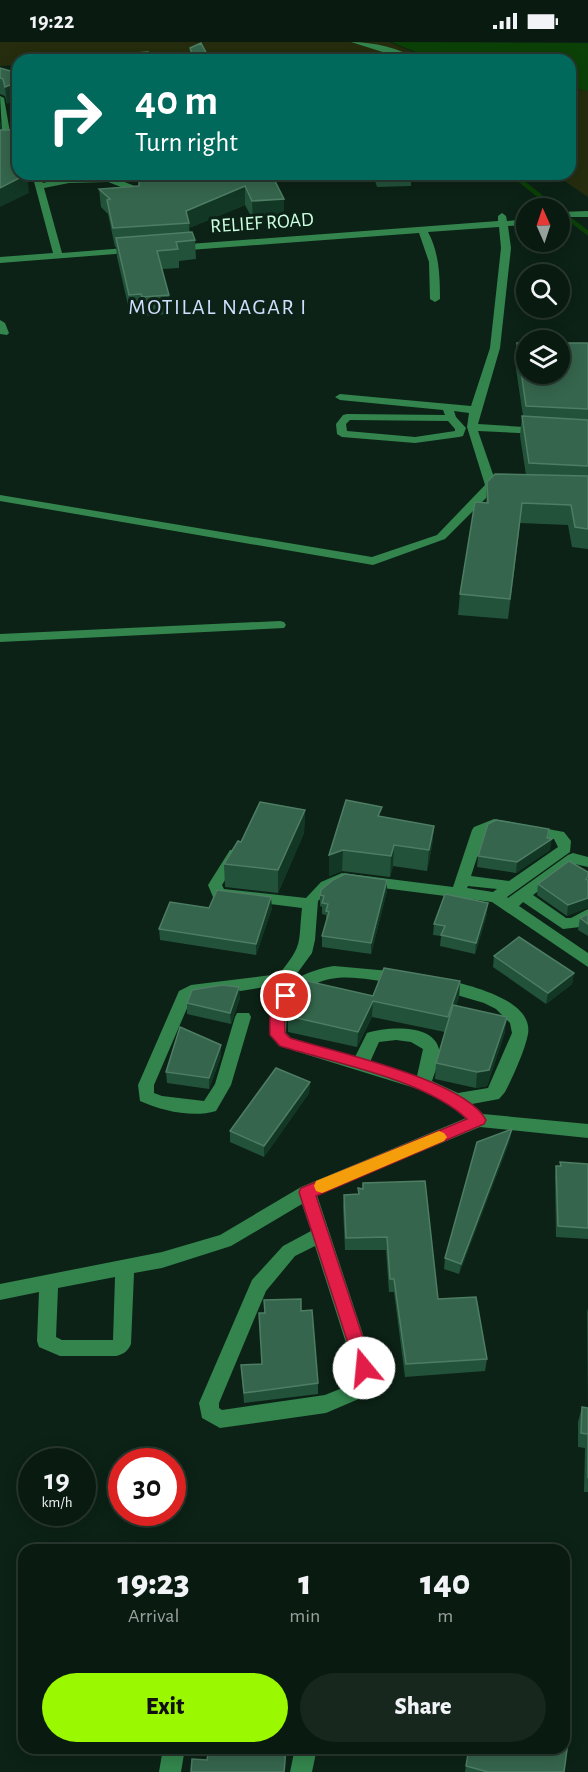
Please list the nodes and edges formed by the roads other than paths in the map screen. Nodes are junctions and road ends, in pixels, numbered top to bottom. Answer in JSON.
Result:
{"nodes":[{"id":1,"x":355,"y":42,"type":"edge"},
{"id":2,"x":400,"y":54,"type":"edge"},
{"id":3,"x":0,"y":98,"type":"edge"},
{"id":4,"x":2,"y":118,"type":"edge"},
{"id":5,"x":0,"y":135,"type":"edge"},
{"id":6,"x":38,"y":180,"type":"edge"},
{"id":7,"x":69,"y":180,"type":"edge"},
{"id":8,"x":112,"y":180,"type":"edge"},
{"id":9,"x":40,"y":186,"type":"junction"},
{"id":10,"x":137,"y":190,"type":"edge"},
{"id":11,"x":570,"y":216,"type":"edge"},
{"id":12,"x":586,"y":218,"type":"edge"},
{"id":13,"x":502,"y":219,"type":"junction"},
{"id":14,"x":516,"y":219,"type":"edge"},
{"id":15,"x":570,"y":220,"type":"edge"},
{"id":16,"x":422,"y":228,"type":"junction"},
{"id":17,"x":170,"y":238,"type":"edge"},
{"id":18,"x":147,"y":240,"type":"edge"},
{"id":19,"x":153,"y":249,"type":"edge"},
{"id":20,"x":165,"y":249,"type":"edge"},
{"id":21,"x":0,"y":251,"type":"edge"},
{"id":22,"x":57,"y":251,"type":"junction"},
{"id":23,"x":0,"y":260,"type":"edge"},
{"id":24,"x":435,"y":299,"type":"dead end"},
{"id":25,"x":340,"y":397,"type":"dead end"},
{"id":26,"x":475,"y":410,"type":"junction"},
{"id":27,"x":449,"y":413,"type":"junction"},
{"id":28,"x":472,"y":427,"type":"junction"},
{"id":29,"x":553,"y":432,"type":"edge"},
{"id":30,"x":491,"y":486,"type":"junction"},
{"id":31,"x":513,"y":487,"type":"edge"},
{"id":32,"x":0,"y":498,"type":"edge"},
{"id":33,"x":280,"y":625,"type":"dead end"},
{"id":34,"x":0,"y":638,"type":"edge"},
{"id":35,"x":243,"y":839,"type":"edge"},
{"id":36,"x":588,"y":862,"type":"edge"},
{"id":37,"x":460,"y":886,"type":"junction"},
{"id":38,"x":517,"y":891,"type":"junction"},
{"id":39,"x":502,"y":901,"type":"junction"},
{"id":40,"x":308,"y":903,"type":"junction"},
{"id":41,"x":588,"y":914,"type":"edge"},
{"id":42,"x":588,"y":925,"type":"edge"},
{"id":43,"x":562,"y":943,"type":"junction"},
{"id":44,"x":588,"y":961,"type":"edge"},
{"id":45,"x":243,"y":1017,"type":"dead end"},
{"id":46,"x":360,"y":1065,"type":"junction"},
{"id":47,"x":423,"y":1084,"type":"junction"},
{"id":48,"x":458,"y":1100,"type":"junction"},
{"id":49,"x":479,"y":1120,"type":"junction"},
{"id":50,"x":588,"y":1131,"type":"edge"},
{"id":51,"x":307,"y":1192,"type":"junction"},
{"id":52,"x":321,"y":1233,"type":"junction"},
{"id":53,"x":125,"y":1268,"type":"junction"},
{"id":54,"x":50,"y":1283,"type":"junction"},
{"id":55,"x":0,"y":1292,"type":"edge"},
{"id":56,"x":173,"y":1754,"type":"edge"},
{"id":57,"x":305,"y":1754,"type":"edge"},
{"id":58,"x":170,"y":1772,"type":"edge"},
{"id":59,"x":301,"y":1772,"type":"edge"}],
"edges":[{"from":1,"to":2,"type":"street"},
{"from":3,"to":4,"type":"street"},
{"from":4,"to":5,"type":"street"},
{"from":6,"to":9,"type":"street"},
{"from":7,"to":9,"type":"street"},
{"from":8,"to":10,"type":"street"},
{"from":9,"to":22,"type":"street"},
{"from":11,"to":12,"type":"street"},
{"from":12,"to":15,"type":"street"},
{"from":13,"to":14,"type":"street","name":"RELIEF ROAD"},
{"from":13,"to":16,"type":"street","name":"RELIEF ROAD"},
{"from":13,"to":17,"type":"street","name":"RELIEF ROAD"},
{"from":13,"to":26,"type":"street"},
{"from":16,"to":20,"type":"street","name":"RELIEF ROAD"},
{"from":16,"to":24,"type":"street"},
{"from":18,"to":22,"type":"street"},
{"from":19,"to":22,"type":"street"},
{"from":21,"to":22,"type":"street"},
{"from":22,"to":23,"type":"street"},
{"from":25,"to":27,"type":"street"},
{"from":26,"to":27,"type":"street"},
{"from":26,"to":28,"type":"street"},
{"from":27,"to":27,"type":"street"},
{"from":28,"to":29,"type":"street"},
{"from":28,"to":30,"type":"street"},
{"from":30,"to":31,"type":"street"},
{"from":30,"to":32,"type":"street"},
{"from":33,"to":34,"type":"street"},
{"from":35,"to":40,"type":"street"},
{"from":36,"to":38,"type":"street"},
{"from":37,"to":38,"type":"street"},
{"from":37,"to":38,"type":"street"},
{"from":37,"to":39,"type":"street"},
{"from":37,"to":40,"type":"street"},
{"from":38,"to":39,"type":"street"},
{"from":38,"to":41,"type":"street"},
{"from":39,"to":43,"type":"street"},
{"from":40,"to":45,"type":"street"},
{"from":42,"to":43,"type":"street"},
{"from":43,"to":44,"type":"street"},
{"from":46,"to":47,"type":"street"},
{"from":46,"to":47,"type":"street"},
{"from":46,"to":48,"type":"street"},
{"from":47,"to":48,"type":"street"},
{"from":48,"to":49,"type":"street"},
{"from":49,"to":50,"type":"street"},
{"from":49,"to":51,"type":"street"},
{"from":51,"to":52,"type":"street"},
{"from":51,"to":53,"type":"street"},
{"from":52,"to":52,"type":"street"},
{"from":53,"to":54,"type":"street"},
{"from":53,"to":54,"type":"street"},
{"from":54,"to":55,"type":"street"},
{"from":56,"to":58,"type":"street"},
{"from":57,"to":59,"type":"street"}]}
